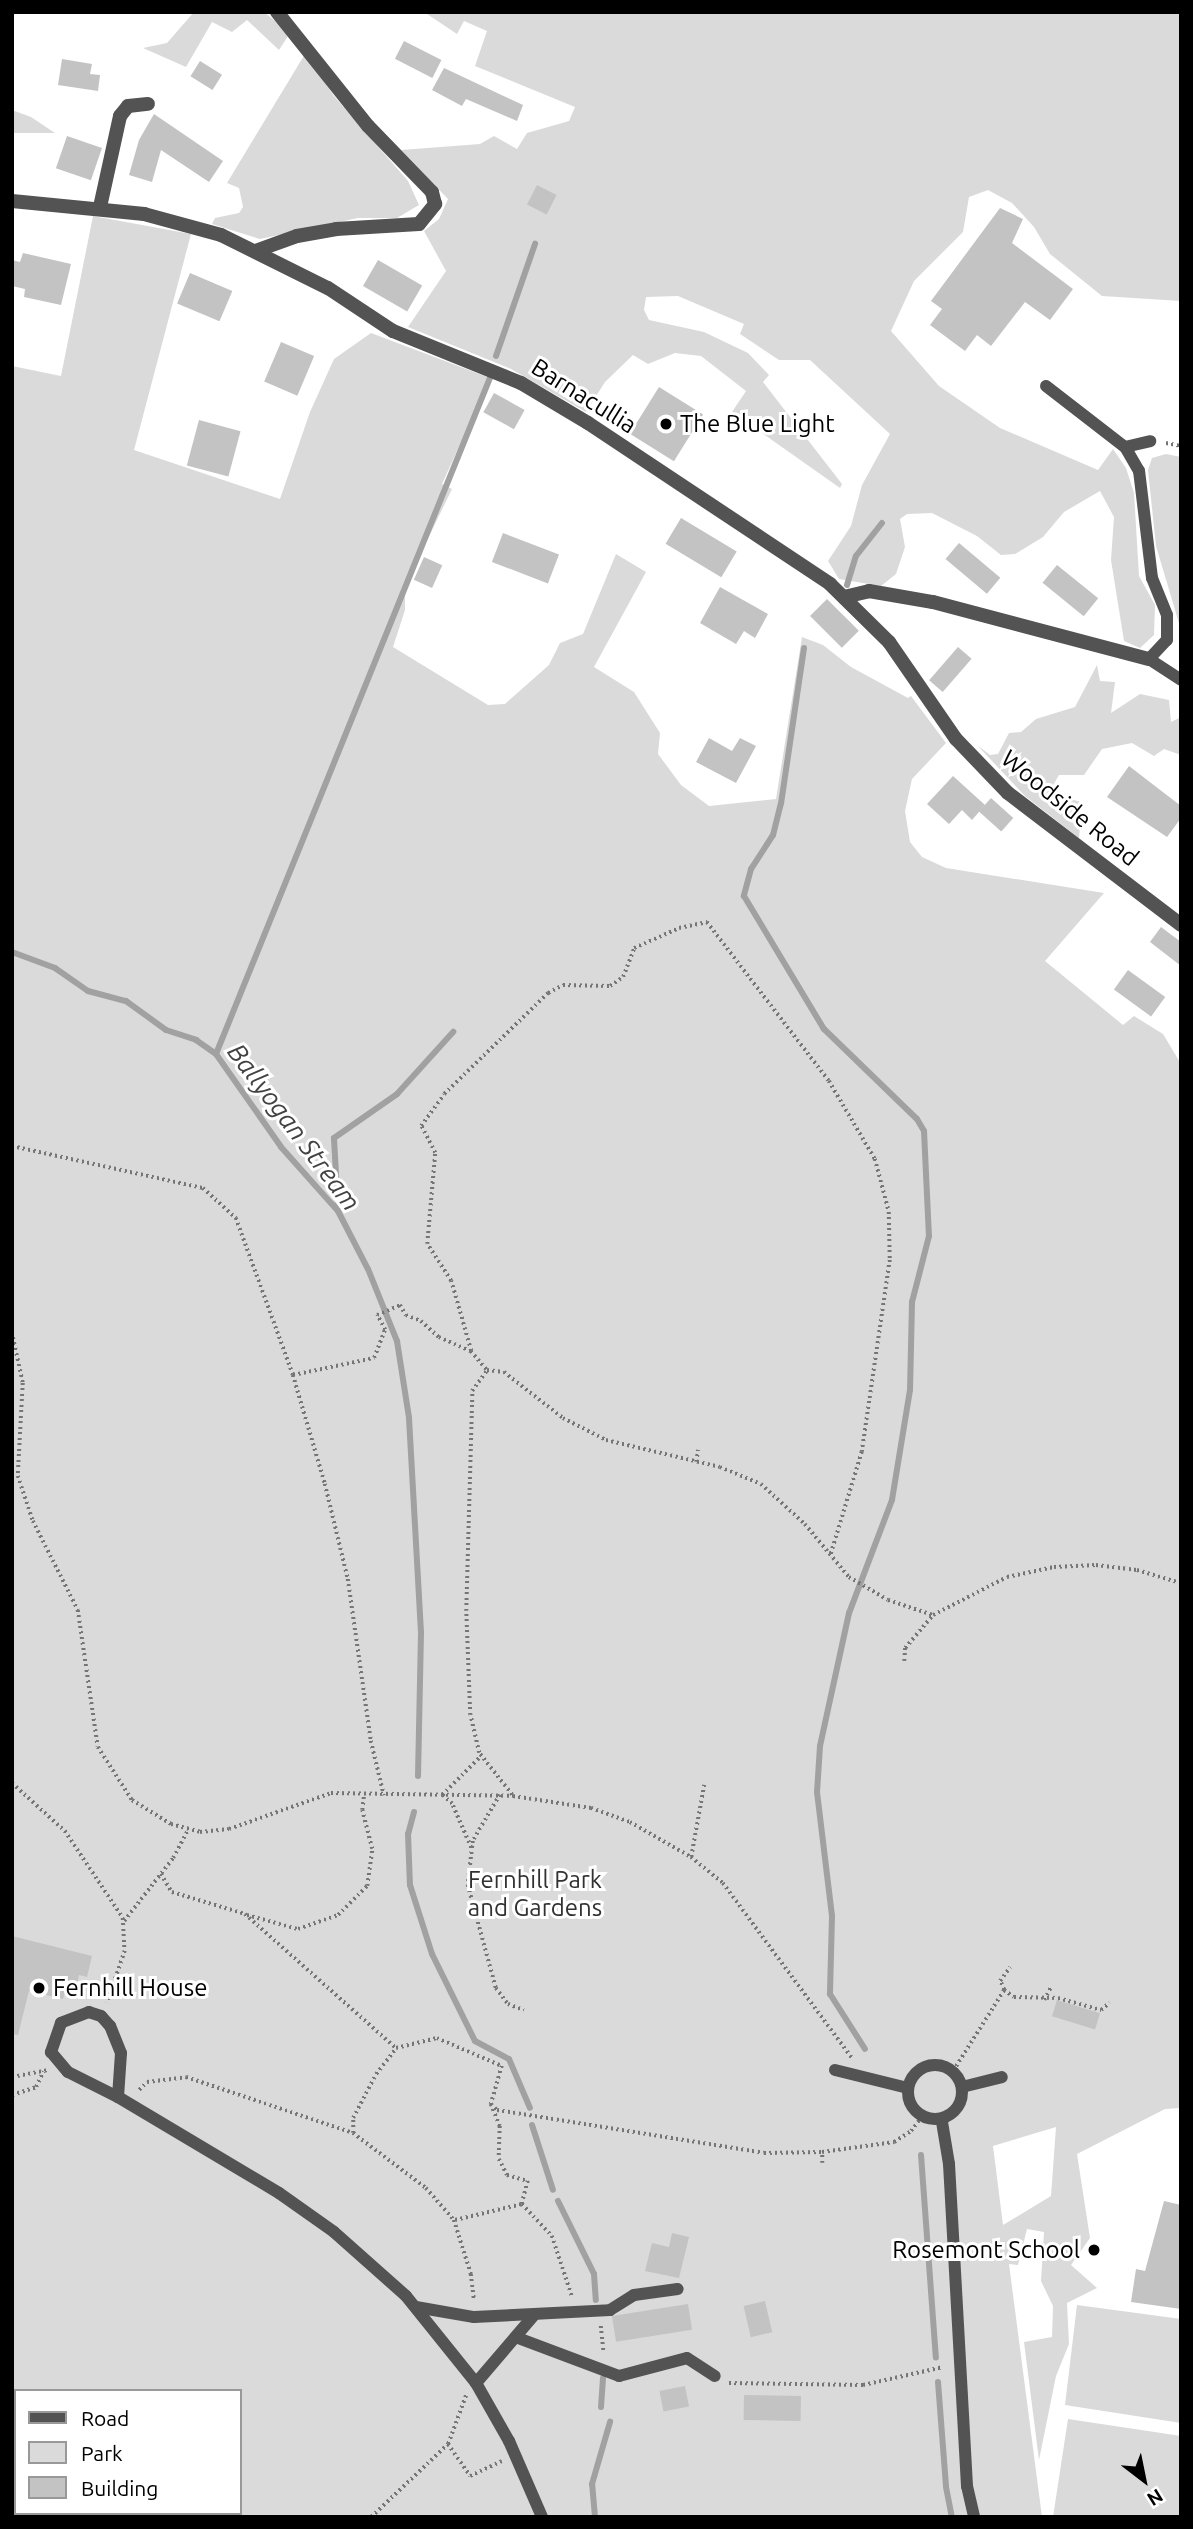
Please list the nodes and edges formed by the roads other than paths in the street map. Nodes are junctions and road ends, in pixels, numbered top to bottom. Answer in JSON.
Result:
{"nodes":[{"id":1,"x":277,"y":12,"type":"edge"},
{"id":2,"x":148,"y":104,"type":"dead end"},
{"id":3,"x":12,"y":201,"type":"edge"},
{"id":4,"x":100,"y":207,"type":"junction"},
{"id":5,"x":258,"y":250,"type":"junction"},
{"id":6,"x":1046,"y":386,"type":"dead end"},
{"id":7,"x":1150,"y":441,"type":"dead end"},
{"id":8,"x":1125,"y":447,"type":"junction"},
{"id":9,"x":844,"y":597,"type":"junction"},
{"id":10,"x":865,"y":617,"type":"joint"},
{"id":11,"x":1149,"y":659,"type":"junction"},
{"id":12,"x":1181,"y":680,"type":"edge"},
{"id":13,"x":1181,"y":925,"type":"edge"},
{"id":14,"x":835,"y":2070,"type":"dead end"},
{"id":15,"x":1002,"y":2077,"type":"dead end"},
{"id":16,"x":962,"y":2087,"type":"junction"},
{"id":17,"x":908,"y":2088,"type":"junction"},
{"id":18,"x":123,"y":2100,"type":"junction"},
{"id":19,"x":942,"y":2122,"type":"junction"},
{"id":20,"x":678,"y":2289,"type":"dead end"},
{"id":21,"x":416,"y":2307,"type":"junction"},
{"id":22,"x":534,"y":2315,"type":"junction"},
{"id":23,"x":518,"y":2338,"type":"junction"},
{"id":24,"x":715,"y":2376,"type":"road end"},
{"id":25,"x":476,"y":2383,"type":"junction"},
{"id":26,"x":542,"y":2517,"type":"edge"},
{"id":27,"x":974,"y":2517,"type":"edge"}],
"edges":[{"from":1,"to":5,"type":"street"},
{"from":2,"to":4,"type":"street"},
{"from":3,"to":4,"type":"street","name":"Barnacullia"},
{"from":4,"to":5,"type":"street","name":"Barnacullia"},
{"from":5,"to":9,"type":"street","name":"Barnacullia"},
{"from":6,"to":8,"type":"lane"},
{"from":7,"to":8,"type":"lane"},
{"from":8,"to":11,"type":"lane"},
{"from":9,"to":10,"type":"street","name":"Barnacullia"},
{"from":9,"to":11,"type":"street"},
{"from":10,"to":13,"type":"street","name":"Woodside Road"},
{"from":11,"to":12,"type":"lane"},
{"from":14,"to":17,"type":"lane"},
{"from":15,"to":16,"type":"lane"},
{"from":16,"to":17,"type":"lane"},
{"from":16,"to":19,"type":"lane"},
{"from":17,"to":19,"type":"lane"},
{"from":18,"to":18,"type":"lane"},
{"from":18,"to":21,"type":"lane"},
{"from":19,"to":27,"type":"lane"},
{"from":20,"to":22,"type":"lane"},
{"from":21,"to":22,"type":"lane"},
{"from":21,"to":25,"type":"lane"},
{"from":22,"to":23,"type":"lane"},
{"from":23,"to":24,"type":"lane"},
{"from":23,"to":25,"type":"lane"},
{"from":25,"to":26,"type":"lane"}]}
